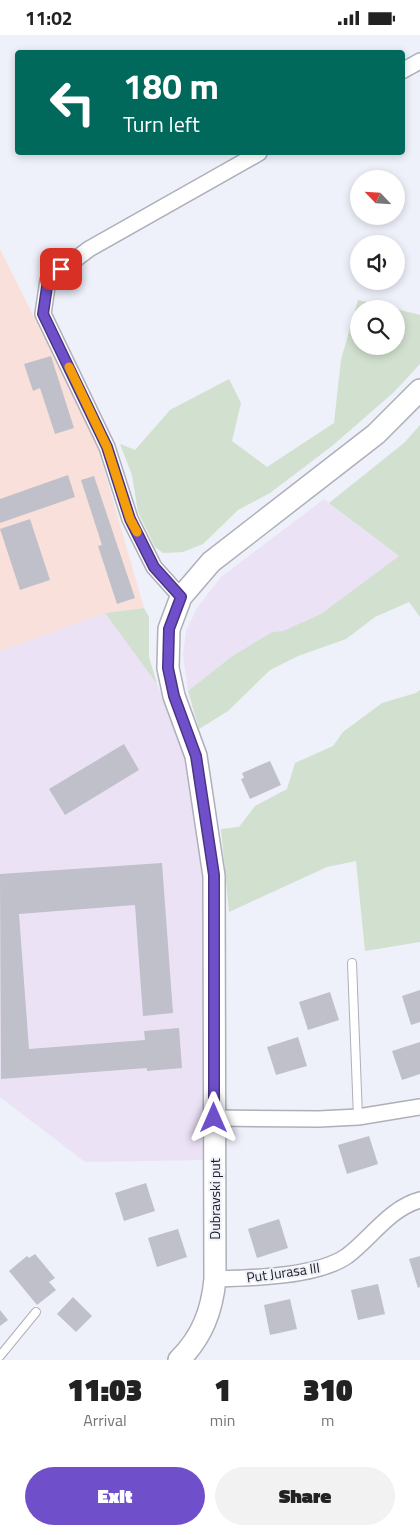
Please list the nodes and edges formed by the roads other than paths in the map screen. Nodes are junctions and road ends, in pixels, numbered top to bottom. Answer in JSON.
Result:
{"nodes":[{"id":1,"x":420,"y":61,"type":"edge"},
{"id":2,"x":405,"y":69,"type":"edge"},
{"id":3,"x":255,"y":155,"type":"edge"},
{"id":4,"x":420,"y":390,"type":"edge"},
{"id":5,"x":181,"y":597,"type":"junction"},
{"id":6,"x":352,"y":963,"type":"dead end"},
{"id":7,"x":420,"y":1107,"type":"edge"},
{"id":8,"x":358,"y":1117,"type":"junction"},
{"id":9,"x":214,"y":1118,"type":"junction"},
{"id":10,"x":420,"y":1200,"type":"edge"},
{"id":11,"x":215,"y":1279,"type":"junction"},
{"id":12,"x":36,"y":1312,"type":"dead end"},
{"id":13,"x":0,"y":1356,"type":"edge"},
{"id":14,"x":188,"y":1357,"type":"edge"}],
"edges":[{"from":1,"to":2,"type":"street"},
{"from":3,"to":5,"type":"street"},
{"from":4,"to":5,"type":"main road"},
{"from":5,"to":9,"type":"main road","name":"Dubravski put"},
{"from":6,"to":8,"type":"lane"},
{"from":7,"to":8,"type":"street"},
{"from":8,"to":9,"type":"street"},
{"from":9,"to":11,"type":"main road","name":"Dubravski put"},
{"from":10,"to":11,"type":"street","name":"Put Jurasa III"},
{"from":11,"to":14,"type":"main road","name":"Dubravski put"},
{"from":12,"to":13,"type":"lane"}]}
